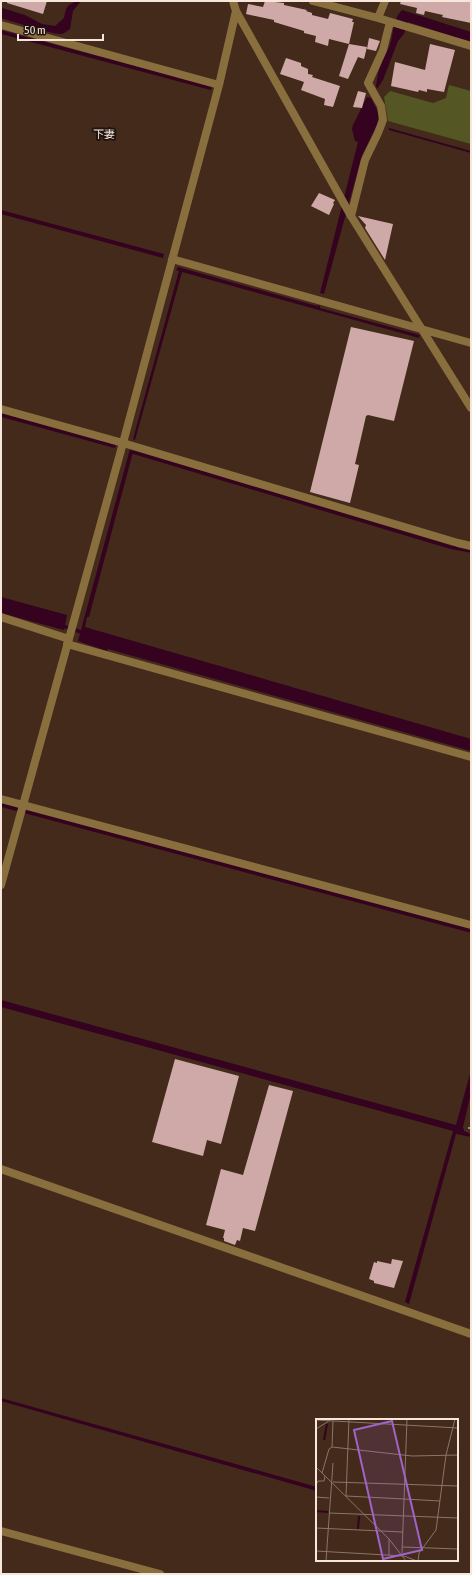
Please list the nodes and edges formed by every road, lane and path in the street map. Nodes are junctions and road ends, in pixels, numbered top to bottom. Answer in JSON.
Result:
{"nodes":[{"id":1,"x":234,"y":1,"type":"edge"},
{"id":2,"x":313,"y":1,"type":"edge"},
{"id":3,"x":385,"y":1,"type":"edge"},
{"id":4,"x":236,"y":11,"type":"junction"},
{"id":5,"x":378,"y":18,"type":"junction"},
{"id":6,"x":390,"y":22,"type":"junction"},
{"id":7,"x":1,"y":26,"type":"edge"},
{"id":8,"x":471,"y":46,"type":"edge"},
{"id":9,"x":219,"y":84,"type":"junction"},
{"id":10,"x":351,"y":216,"type":"junction"},
{"id":11,"x":172,"y":259,"type":"junction"},
{"id":12,"x":422,"y":329,"type":"junction"},
{"id":13,"x":471,"y":343,"type":"edge"},
{"id":14,"x":471,"y":408,"type":"edge"},
{"id":15,"x":1,"y":409,"type":"edge"},
{"id":16,"x":123,"y":443,"type":"junction"},
{"id":17,"x":471,"y":546,"type":"edge"},
{"id":18,"x":1,"y":617,"type":"edge"},
{"id":19,"x":68,"y":640,"type":"junction"},
{"id":20,"x":471,"y":758,"type":"edge"},
{"id":21,"x":1,"y":799,"type":"edge"},
{"id":22,"x":23,"y":805,"type":"junction"},
{"id":23,"x":1,"y":885,"type":"edge"},
{"id":24,"x":471,"y":925,"type":"edge"},
{"id":25,"x":1,"y":1169,"type":"edge"},
{"id":26,"x":471,"y":1334,"type":"edge"},
{"id":27,"x":1,"y":1531,"type":"edge"},
{"id":28,"x":160,"y":1574,"type":"edge"}],
"edges":[{"from":1,"to":4,"type":"street"},
{"from":2,"to":5,"type":"street"},
{"from":3,"to":5,"type":"street"},
{"from":4,"to":9,"type":"street"},
{"from":4,"to":10,"type":"street"},
{"from":5,"to":6,"type":"street"},
{"from":6,"to":8,"type":"street"},
{"from":6,"to":10,"type":"street"},
{"from":7,"to":9,"type":"street"},
{"from":9,"to":11,"type":"street"},
{"from":10,"to":12,"type":"street"},
{"from":11,"to":12,"type":"street"},
{"from":11,"to":16,"type":"street"},
{"from":12,"to":13,"type":"street"},
{"from":12,"to":14,"type":"street"},
{"from":15,"to":16,"type":"street"},
{"from":16,"to":17,"type":"street"},
{"from":16,"to":19,"type":"street"},
{"from":18,"to":19,"type":"street"},
{"from":19,"to":20,"type":"street"},
{"from":19,"to":22,"type":"street"},
{"from":21,"to":22,"type":"street"},
{"from":22,"to":23,"type":"street"},
{"from":22,"to":24,"type":"street"},
{"from":25,"to":26,"type":"street"},
{"from":27,"to":28,"type":"street"}]}
